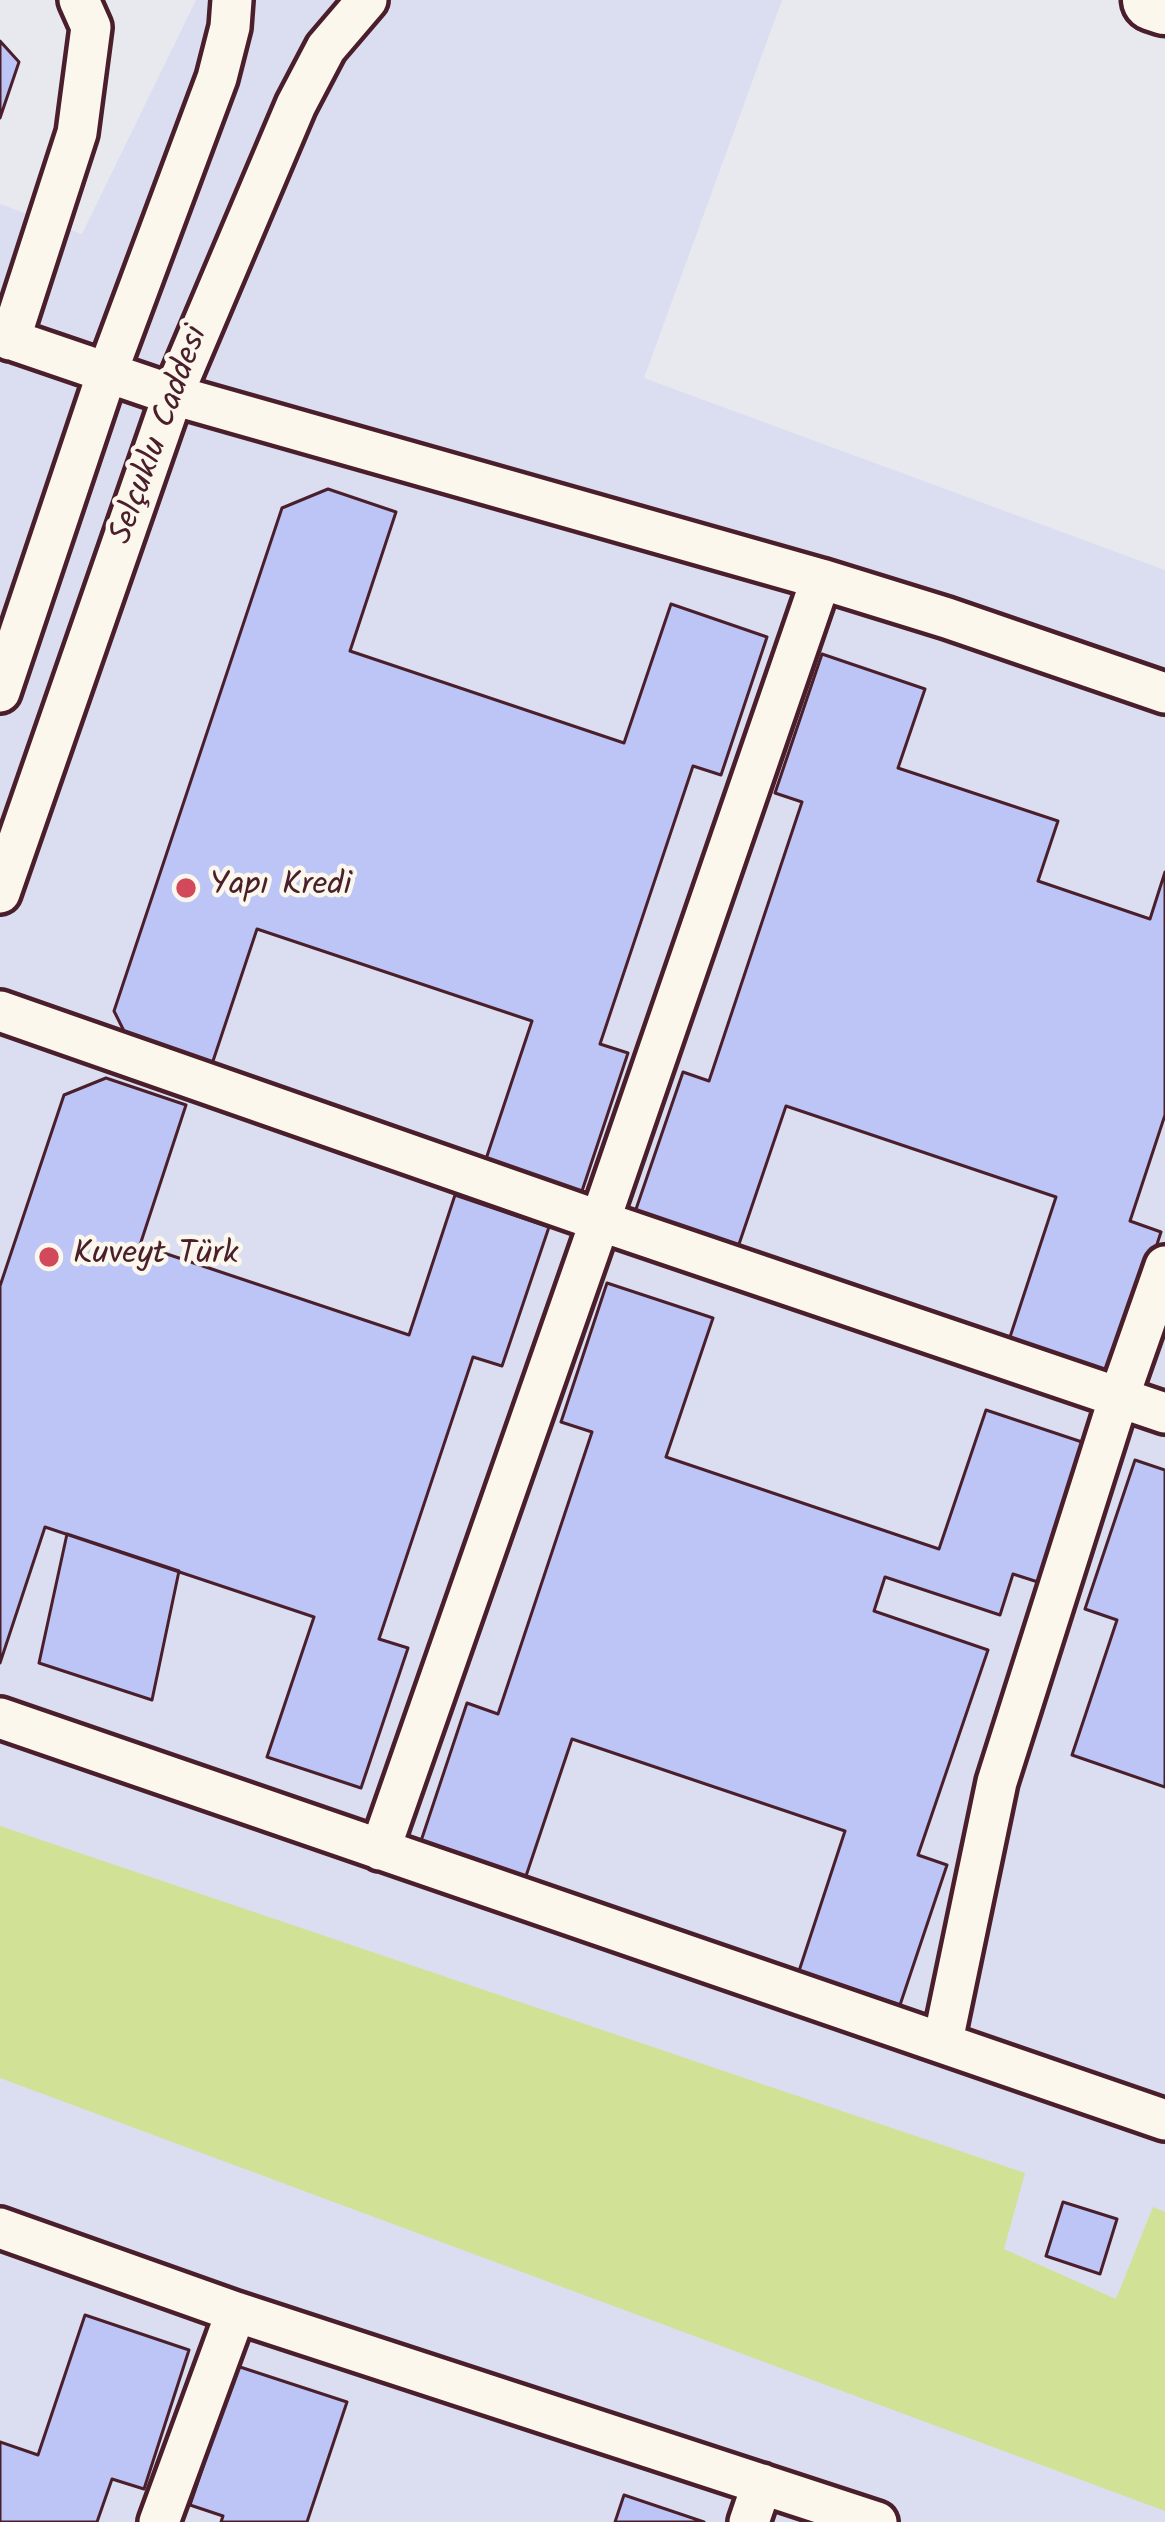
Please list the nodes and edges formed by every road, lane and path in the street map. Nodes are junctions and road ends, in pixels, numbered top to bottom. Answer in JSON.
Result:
{"nodes":[{"id":1,"x":80,"y":0,"type":"edge"},
{"id":2,"x":232,"y":0,"type":"edge"},
{"id":3,"x":367,"y":0,"type":"edge"},
{"id":4,"x":1153,"y":0,"type":"edge"},
{"id":5,"x":1165,"y":4,"type":"edge"},
{"id":6,"x":5,"y":338,"type":"edge"},
{"id":7,"x":107,"y":373,"type":"junction"},
{"id":8,"x":173,"y":395,"type":"junction"},
{"id":9,"x":821,"y":579,"type":"junction"},
{"id":10,"x":0,"y":692,"type":"edge"},
{"id":11,"x":1165,"y":693,"type":"edge"},
{"id":12,"x":0,"y":893,"type":"edge"},
{"id":13,"x":0,"y":1011,"type":"edge"},
{"id":14,"x":600,"y":1221,"type":"junction"},
{"id":15,"x":1165,"y":1266,"type":"edge"},
{"id":16,"x":1119,"y":1397,"type":"junction"},
{"id":17,"x":1165,"y":1413,"type":"edge"},
{"id":18,"x":0,"y":1718,"type":"edge"},
{"id":19,"x":380,"y":1850,"type":"junction"},
{"id":20,"x":943,"y":2041,"type":"junction"},
{"id":21,"x":1165,"y":2120,"type":"edge"},
{"id":22,"x":0,"y":2228,"type":"edge"},
{"id":23,"x":236,"y":2312,"type":"junction"},
{"id":24,"x":762,"y":2484,"type":"junction"},
{"id":25,"x":160,"y":2522,"type":"edge"},
{"id":26,"x":749,"y":2522,"type":"edge"},
{"id":27,"x":878,"y":2522,"type":"edge"}],
"edges":[{"from":1,"to":6,"type":"street"},
{"from":2,"to":7,"type":"street"},
{"from":3,"to":8,"type":"street","name":"Selçuklu Caddesi"},
{"from":4,"to":5,"type":"highway"},
{"from":6,"to":7,"type":"street"},
{"from":7,"to":8,"type":"street"},
{"from":7,"to":10,"type":"street"},
{"from":8,"to":9,"type":"street"},
{"from":8,"to":12,"type":"street","name":"Selçuklu Caddesi"},
{"from":9,"to":11,"type":"street"},
{"from":9,"to":14,"type":"street"},
{"from":13,"to":14,"type":"street"},
{"from":14,"to":16,"type":"street"},
{"from":14,"to":19,"type":"street"},
{"from":15,"to":16,"type":"street"},
{"from":16,"to":17,"type":"street"},
{"from":16,"to":20,"type":"street"},
{"from":18,"to":19,"type":"street"},
{"from":19,"to":20,"type":"street"},
{"from":20,"to":21,"type":"street"},
{"from":22,"to":23,"type":"street"},
{"from":23,"to":24,"type":"street"},
{"from":23,"to":25,"type":"street"},
{"from":24,"to":26,"type":"street"},
{"from":24,"to":27,"type":"street"}]}
